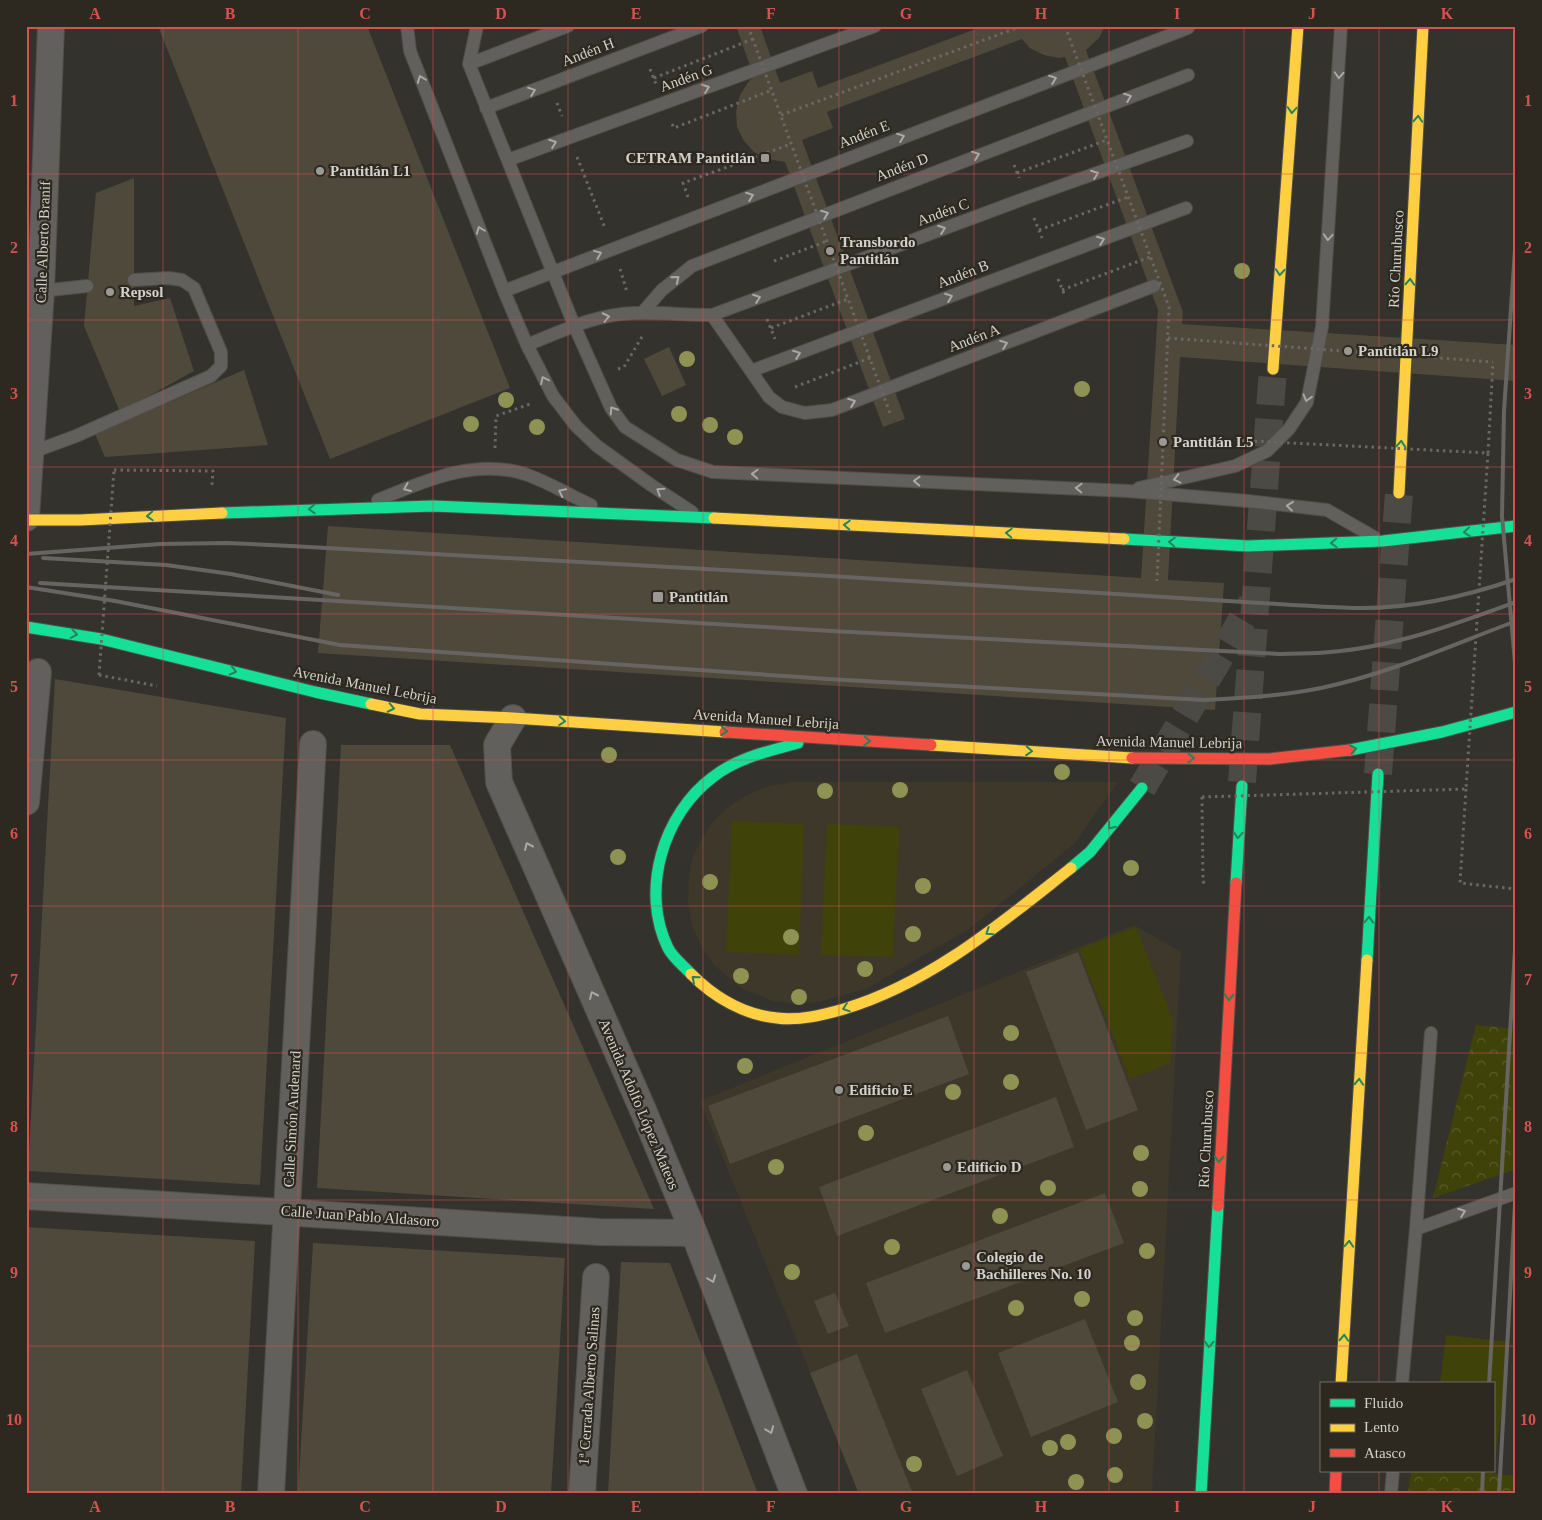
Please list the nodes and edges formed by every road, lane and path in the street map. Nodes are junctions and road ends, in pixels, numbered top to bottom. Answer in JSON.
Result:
{"nodes":[{"id":1,"x":52,"y":26,"type":"edge"},
{"id":2,"x":406,"y":26,"type":"edge"},
{"id":3,"x":477,"y":26,"type":"edge"},
{"id":4,"x":568,"y":26,"type":"edge"},
{"id":5,"x":702,"y":26,"type":"edge"},
{"id":6,"x":748,"y":26,"type":"edge"},
{"id":7,"x":875,"y":26,"type":"edge"},
{"id":8,"x":1022,"y":26,"type":"edge"},
{"id":9,"x":1065,"y":26,"type":"edge"},
{"id":10,"x":1298,"y":26,"type":"edge"},
{"id":11,"x":1341,"y":26,"type":"edge"},
{"id":12,"x":1423,"y":26,"type":"edge"},
{"id":13,"x":1188,"y":28,"type":"edge"},
{"id":14,"x":752,"y":38,"type":"junction"},
{"id":15,"x":642,"y":49,"type":"junction"},
{"id":16,"x":469,"y":64,"type":"junction"},
{"id":17,"x":1188,"y":74,"type":"dead end"},
{"id":18,"x":654,"y":78,"type":"junction"},
{"id":19,"x":772,"y":90,"type":"junction"},
{"id":20,"x":664,"y":103,"type":"junction"},
{"id":21,"x":486,"y":108,"type":"junction"},
{"id":22,"x":781,"y":115,"type":"junction"},
{"id":23,"x":1107,"y":140,"type":"junction"},
{"id":24,"x":1187,"y":141,"type":"dead end"},
{"id":25,"x":791,"y":144,"type":"junction"},
{"id":26,"x":508,"y":160,"type":"junction"},
{"id":27,"x":1017,"y":173,"type":"dead end"},
{"id":28,"x":683,"y":183,"type":"dead end"},
{"id":29,"x":1128,"y":197,"type":"junction"},
{"id":30,"x":1186,"y":208,"type":"dead end"},
{"id":31,"x":1039,"y":230,"type":"dead end"},
{"id":32,"x":827,"y":241,"type":"junction"},
{"id":33,"x":1150,"y":256,"type":"junction"},
{"id":34,"x":766,"y":264,"type":"dead end"},
{"id":35,"x":553,"y":272,"type":"junction"},
{"id":36,"x":134,"y":280,"type":"dead end"},
{"id":37,"x":87,"y":286,"type":"dead end"},
{"id":38,"x":1154,"y":286,"type":"dead end"},
{"id":39,"x":1062,"y":290,"type":"dead end"},
{"id":40,"x":41,"y":291,"type":"junction"},
{"id":41,"x":504,"y":291,"type":"junction"},
{"id":42,"x":759,"y":298,"type":"junction"},
{"id":43,"x":848,"y":299,"type":"junction"},
{"id":44,"x":642,"y":313,"type":"junction"},
{"id":45,"x":712,"y":315,"type":"junction"},
{"id":46,"x":574,"y":325,"type":"junction"},
{"id":47,"x":771,"y":328,"type":"junction"},
{"id":48,"x":1168,"y":338,"type":"junction"},
{"id":49,"x":527,"y":345,"type":"junction"},
{"id":50,"x":870,"y":358,"type":"junction"},
{"id":51,"x":783,"y":359,"type":"junction"},
{"id":52,"x":1273,"y":369,"type":"tunnel mouth"},
{"id":53,"x":751,"y":371,"type":"junction"},
{"id":54,"x":794,"y":387,"type":"junction"},
{"id":55,"x":805,"y":414,"type":"junction"},
{"id":56,"x":892,"y":416,"type":"dead end"},
{"id":57,"x":1212,"y":439,"type":"dead end"},
{"id":58,"x":30,"y":453,"type":"junction"},
{"id":59,"x":1488,"y":453,"type":"junction"},
{"id":60,"x":213,"y":472,"type":"dead end"},
{"id":61,"x":1128,"y":491,"type":"junction"},
{"id":62,"x":1399,"y":493,"type":"tunnel mouth"},
{"id":63,"x":361,"y":508,"type":"junction"},
{"id":64,"x":606,"y":513,"type":"junction"},
{"id":65,"x":700,"y":517,"type":"junction"},
{"id":66,"x":26,"y":519,"type":"edge"},
{"id":67,"x":1516,"y":526,"type":"edge"},
{"id":68,"x":1383,"y":542,"type":"junction"},
{"id":69,"x":1156,"y":581,"type":"dead end"},
{"id":70,"x":26,"y":627,"type":"edge"},
{"id":71,"x":38,"y":672,"type":"dead end"},
{"id":72,"x":99,"y":676,"type":"dead end"},
{"id":73,"x":1512,"y":714,"type":"edge"},
{"id":74,"x":513,"y":718,"type":"junction"},
{"id":75,"x":818,"y":737,"type":"junction"},
{"id":76,"x":313,"y":744,"type":"dead end"},
{"id":77,"x":1378,"y":774,"type":"tunnel mouth"},
{"id":78,"x":1242,"y":786,"type":"tunnel mouth"},
{"id":79,"x":1142,"y":788,"type":"tunnel mouth"},
{"id":80,"x":1466,"y":789,"type":"junction"},
{"id":81,"x":26,"y":802,"type":"edge"},
{"id":82,"x":1203,"y":882,"type":"dead end"},
{"id":83,"x":1516,"y":889,"type":"edge"},
{"id":84,"x":1431,"y":1033,"type":"dead end"},
{"id":85,"x":1516,"y":1193,"type":"edge"},
{"id":86,"x":26,"y":1196,"type":"edge"},
{"id":87,"x":287,"y":1212,"type":"junction"},
{"id":88,"x":1416,"y":1228,"type":"junction"},
{"id":89,"x":694,"y":1233,"type":"junction"},
{"id":90,"x":596,"y":1277,"type":"dead end"},
{"id":91,"x":1341,"y":1382,"type":"edge"},
{"id":92,"x":1402,"y":1382,"type":"edge"},
{"id":93,"x":1336,"y":1472,"type":"edge"},
{"id":94,"x":1393,"y":1472,"type":"edge"},
{"id":95,"x":271,"y":1494,"type":"edge"},
{"id":96,"x":582,"y":1494,"type":"edge"},
{"id":97,"x":794,"y":1494,"type":"edge"},
{"id":98,"x":1200,"y":1494,"type":"edge"},
{"id":99,"x":1334,"y":1494,"type":"edge"},
{"id":100,"x":1391,"y":1494,"type":"edge"}],
"edges":[{"from":1,"to":40,"type":"street","name":"Calle Alberto Branif"},
{"from":41,"to":2,"type":"lane","one_way":true},
{"from":3,"to":16,"type":"lane"},
{"from":4,"to":16,"type":"lane"},
{"from":5,"to":15,"type":"lane","name":"Andén H"},
{"from":6,"to":14,"type":"path","bridge":true},
{"from":20,"to":7,"type":"lane","name":"Andén G","one_way":true},
{"from":8,"to":22,"type":"path"},
{"from":9,"to":23,"type":"path","bridge":true},
{"from":10,"to":52,"type":"main road","one_way":true},
{"from":11,"to":61,"type":"lane","one_way":true},
{"from":62,"to":12,"type":"main road","name":"Río Churubusco","one_way":true},
{"from":35,"to":13,"type":"lane","name":"Andén E","one_way":true},
{"from":14,"to":18,"type":"path"},
{"from":14,"to":19,"type":"path","bridge":true},
{"from":15,"to":18,"type":"path"},
{"from":21,"to":15,"type":"lane","name":"Andén H","one_way":true},
{"from":16,"to":21,"type":"lane"},
{"from":44,"to":17,"type":"lane","name":"Andén D","one_way":true},
{"from":18,"to":20,"type":"path"},
{"from":19,"to":20,"type":"path"},
{"from":19,"to":22,"type":"path","bridge":true},
{"from":26,"to":20,"type":"lane","name":"Andén G","one_way":true},
{"from":21,"to":26,"type":"lane"},
{"from":22,"to":25,"type":"path","bridge":true},
{"from":23,"to":27,"type":"path"},
{"from":23,"to":29,"type":"path","bridge":true},
{"from":42,"to":24,"type":"lane","name":"Andén C","one_way":true},
{"from":25,"to":28,"type":"path"},
{"from":25,"to":32,"type":"path","bridge":true},
{"from":26,"to":35,"type":"lane"},
{"from":29,"to":31,"type":"path"},
{"from":29,"to":33,"type":"path","bridge":true},
{"from":51,"to":30,"type":"lane","name":"Andén B","one_way":true},
{"from":32,"to":34,"type":"path"},
{"from":32,"to":43,"type":"path","bridge":true},
{"from":33,"to":39,"type":"path"},
{"from":33,"to":48,"type":"path","bridge":true},
{"from":35,"to":41,"type":"lane","name":"Andén E"},
{"from":35,"to":46,"type":"lane"},
{"from":36,"to":58,"type":"lane"},
{"from":37,"to":40,"type":"lane"},
{"from":55,"to":38,"type":"lane","name":"Andén A","one_way":true},
{"from":40,"to":58,"type":"street","name":"Calle Alberto Branif"},
{"from":41,"to":49,"type":"lane"},
{"from":45,"to":42,"type":"lane","name":"Andén C","one_way":true},
{"from":42,"to":47,"type":"path"},
{"from":43,"to":47,"type":"path"},
{"from":43,"to":50,"type":"path","bridge":true},
{"from":44,"to":45,"type":"lane"},
{"from":46,"to":44,"type":"lane","one_way":true},
{"from":45,"to":53,"type":"lane"},
{"from":46,"to":49,"type":"lane"},
{"from":61,"to":46,"type":"lane","one_way":true},
{"from":47,"to":51,"type":"path"},
{"from":48,"to":59,"type":"path","bridge":true},
{"from":48,"to":69,"type":"path","bridge":true},
{"from":65,"to":49,"type":"lane","one_way":true},
{"from":50,"to":54,"type":"path"},
{"from":50,"to":56,"type":"path","bridge":true},
{"from":51,"to":53,"type":"lane","name":"Andén B"},
{"from":51,"to":54,"type":"path"},
{"from":53,"to":55,"type":"lane"},
{"from":54,"to":55,"type":"path"},
{"from":57,"to":59,"type":"path","bridge":true},
{"from":58,"to":66,"type":"street","name":"Calle Alberto Branif"},
{"from":59,"to":80,"type":"path","bridge":true},
{"from":60,"to":72,"type":"path","bridge":true},
{"from":68,"to":61,"type":"lane","one_way":true},
{"from":63,"to":64,"type":"main road"},
{"from":64,"to":63,"type":"lane","one_way":true},
{"from":63,"to":66,"type":"main road","one_way":true},
{"from":64,"to":65,"type":"main road"},
{"from":68,"to":65,"type":"main road","one_way":true},
{"from":67,"to":68,"type":"main road","one_way":true},
{"from":70,"to":74,"type":"main road","name":"Avenida Manuel Lebrija","one_way":true},
{"from":71,"to":81,"type":"street"},
{"from":75,"to":73,"type":"main road","name":"Avenida Manuel Lebrija","one_way":true},
{"from":74,"to":75,"type":"main road","name":"Avenida Manuel Lebrija","one_way":true},
{"from":89,"to":74,"type":"street","name":"Avenida Adolfo López Mateos","one_way":true},
{"from":79,"to":75,"type":"main road","one_way":true},
{"from":76,"to":87,"type":"street","name":"Calle Simón Audenard"},
{"from":91,"to":77,"type":"main road","one_way":true},
{"from":78,"to":98,"type":"main road","name":"Río Churubusco","one_way":true},
{"from":80,"to":82,"type":"path","bridge":true},
{"from":80,"to":83,"type":"path"},
{"from":84,"to":88,"type":"lane"},
{"from":88,"to":85,"type":"lane","one_way":true},
{"from":86,"to":87,"type":"street","name":"Calle Juan Pablo Aldasoro"},
{"from":87,"to":89,"type":"street","name":"Calle Juan Pablo Aldasoro"},
{"from":87,"to":95,"type":"street","name":"Calle Simón Audenard"},
{"from":88,"to":92,"type":"lane"},
{"from":89,"to":97,"type":"street","name":"Avenida Adolfo López Mateos","one_way":true},
{"from":90,"to":96,"type":"street","name":"1ª Cerrada Alberto Salinas"},
{"from":93,"to":99,"type":"main road"},
{"from":94,"to":100,"type":"lane"}]}
